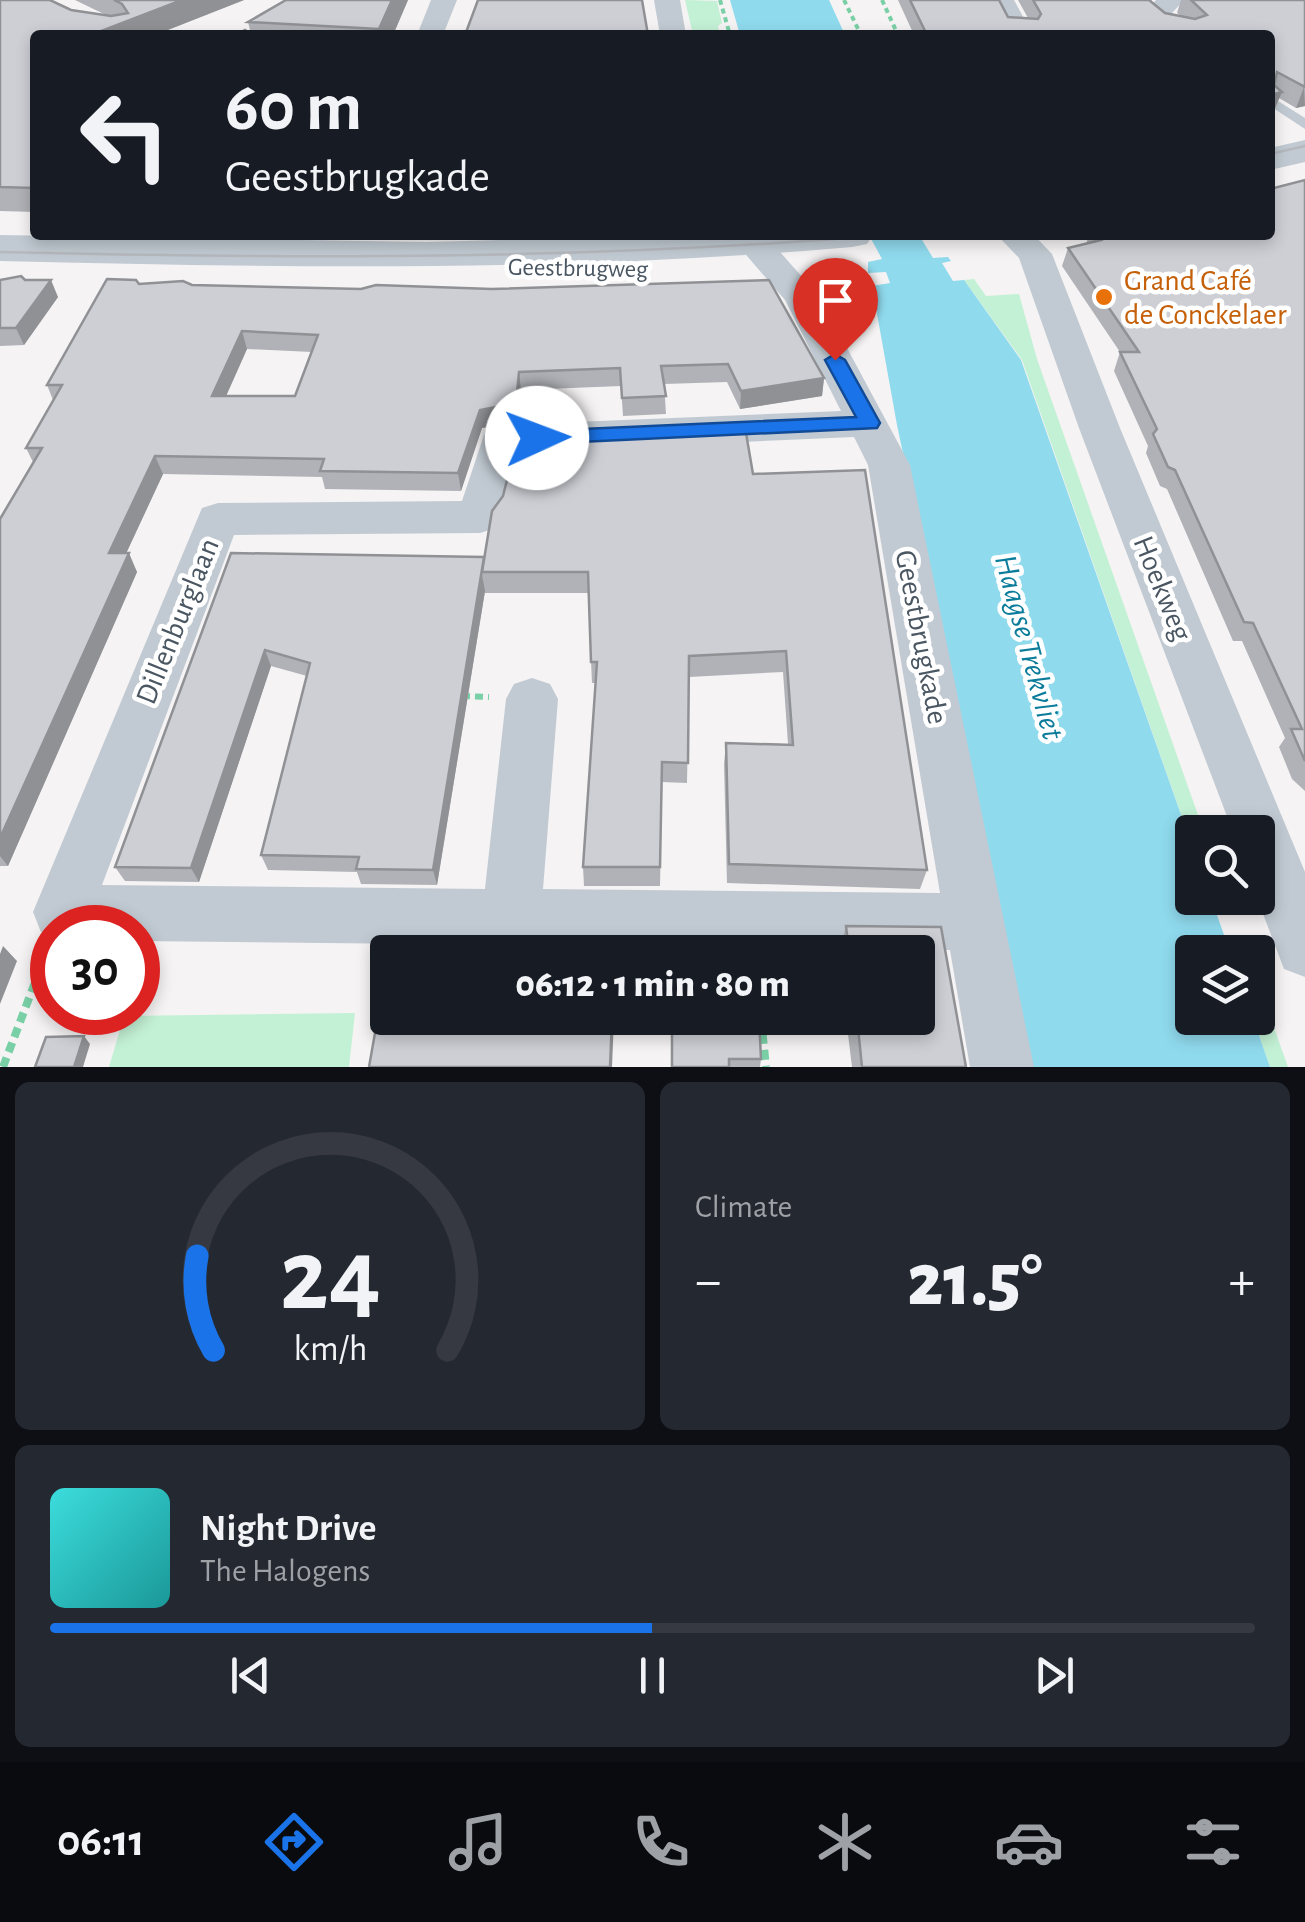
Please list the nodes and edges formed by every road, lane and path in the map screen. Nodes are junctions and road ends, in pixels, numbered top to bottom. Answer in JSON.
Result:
{"nodes":[{"id":1,"x":444,"y":0,"type":"edge"},
{"id":2,"x":667,"y":0,"type":"edge"},
{"id":3,"x":720,"y":0,"type":"edge"},
{"id":4,"x":844,"y":0,"type":"edge"},
{"id":5,"x":882,"y":0,"type":"edge"},
{"id":6,"x":1001,"y":0,"type":"edge"},
{"id":7,"x":1153,"y":5,"type":"edge"},
{"id":8,"x":432,"y":30,"type":"edge"},
{"id":9,"x":673,"y":30,"type":"edge"},
{"id":10,"x":729,"y":30,"type":"edge"},
{"id":11,"x":859,"y":30,"type":"edge"},
{"id":12,"x":896,"y":30,"type":"edge"},
{"id":13,"x":1017,"y":30,"type":"edge"},
{"id":14,"x":1179,"y":30,"type":"edge"},
{"id":15,"x":1275,"y":102,"type":"edge"},
{"id":16,"x":1305,"y":125,"type":"edge"},
{"id":17,"x":1305,"y":135,"type":"edge"},
{"id":18,"x":1275,"y":140,"type":"edge"},
{"id":19,"x":1305,"y":151,"type":"edge"},
{"id":20,"x":1275,"y":158,"type":"edge"},
{"id":21,"x":748,"y":240,"type":"edge"},
{"id":22,"x":751,"y":240,"type":"edge"},
{"id":23,"x":1020,"y":240,"type":"edge"},
{"id":24,"x":335,"y":245,"type":"edge"},
{"id":25,"x":0,"y":248,"type":"edge"},
{"id":26,"x":870,"y":423,"type":"junction"},
{"id":27,"x":456,"y":696,"type":"edge"},
{"id":28,"x":532,"y":698,"type":"joint"},
{"id":29,"x":511,"y":915,"type":"junction"},
{"id":30,"x":975,"y":922,"type":"junction"},
{"id":31,"x":1305,"y":948,"type":"edge"},
{"id":32,"x":30,"y":994,"type":"edge"},
{"id":33,"x":763,"y":1035,"type":"edge"},
{"id":34,"x":2,"y":1067,"type":"edge"},
{"id":35,"x":766,"y":1067,"type":"edge"},
{"id":36,"x":1002,"y":1067,"type":"edge"}],
"edges":[{"from":1,"to":8,"type":"street"},
{"from":2,"to":9,"type":"street"},
{"from":3,"to":10,"type":"path"},
{"from":4,"to":11,"type":"path"},
{"from":5,"to":12,"type":"path"},
{"from":6,"to":13,"type":"street"},
{"from":7,"to":14,"type":"street"},
{"from":15,"to":16,"type":"lane"},
{"from":17,"to":18,"type":"street"},
{"from":19,"to":20,"type":"street"},
{"from":21,"to":24,"type":"street","name":"Geestbrugweg"},
{"from":22,"to":26,"type":"street","name":"Geestbrugkade"},
{"from":23,"to":31,"type":"street","name":"Hoekweg"},
{"from":24,"to":25,"type":"street","name":"Geestbrugweg"},
{"from":26,"to":29,"type":"street","name":"Dillenburglaan"},
{"from":26,"to":30,"type":"street","name":"Geestbrugkade"},
{"from":27,"to":28,"type":"path"},
{"from":28,"to":29,"type":"street"},
{"from":29,"to":30,"type":"street","name":"Dillenburglaan"},
{"from":30,"to":36,"type":"street","name":"Geestbrugkade"},
{"from":32,"to":34,"type":"path"},
{"from":33,"to":35,"type":"path"}]}
